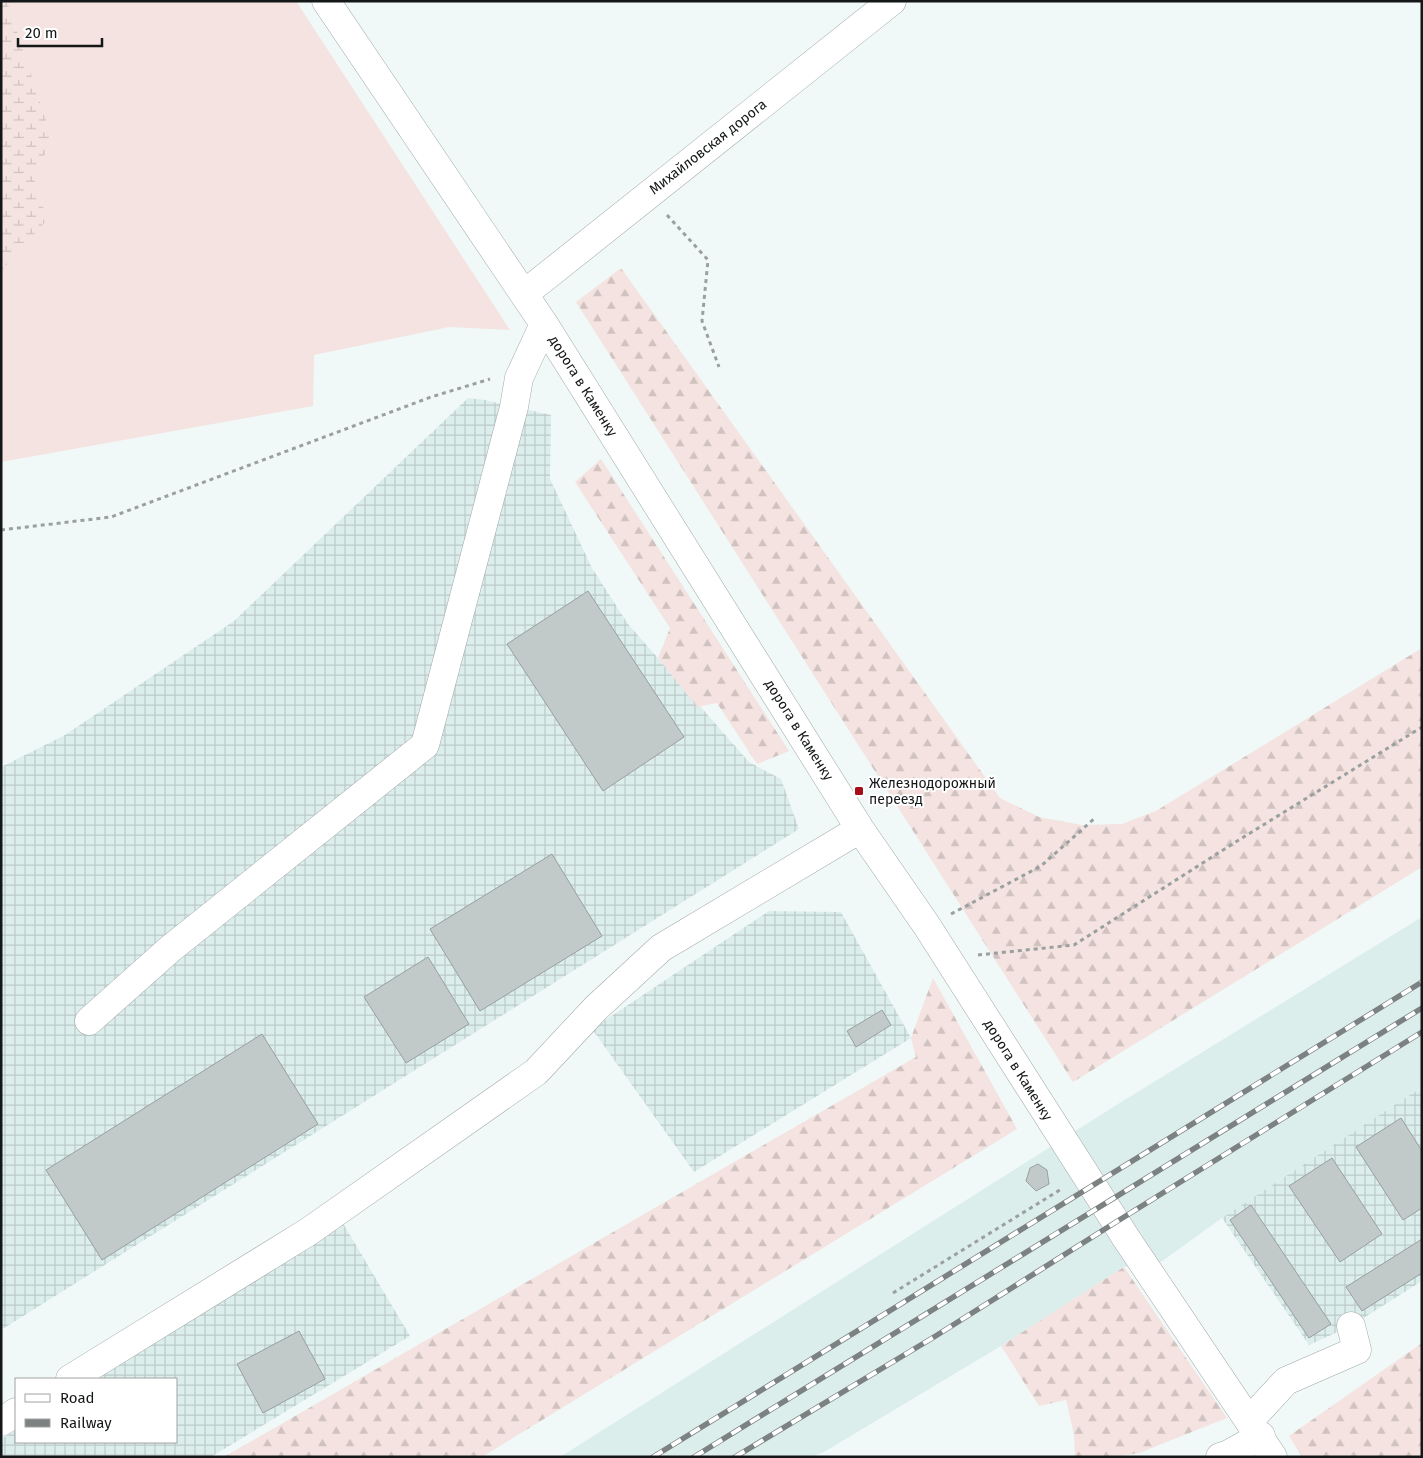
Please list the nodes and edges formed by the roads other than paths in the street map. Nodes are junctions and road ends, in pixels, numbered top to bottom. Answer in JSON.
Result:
{"nodes":[{"id":1,"x":326,"y":1,"type":"edge"},
{"id":2,"x":892,"y":1,"type":"edge"},
{"id":3,"x":524,"y":294,"type":"junction"},
{"id":4,"x":544,"y":324,"type":"junction"},
{"id":5,"x":860,"y":829,"type":"junction"},
{"id":6,"x":89,"y":1021,"type":"dead end"},
{"id":7,"x":1351,"y":1326,"type":"dead end"},
{"id":8,"x":72,"y":1378,"type":"edge"},
{"id":9,"x":15,"y":1413,"type":"edge"},
{"id":10,"x":1,"y":1422,"type":"edge"},
{"id":11,"x":1261,"y":1438,"type":"edge"},
{"id":12,"x":1220,"y":1457,"type":"edge"}],
"edges":[{"from":1,"to":3,"type":"street","name":"дорога в Каменку"},
{"from":2,"to":3,"type":"street","name":"Михайловская дорога"},
{"from":3,"to":4,"type":"street","name":"дорога в Каменку"},
{"from":4,"to":5,"type":"street","name":"дорога в Каменку"},
{"from":4,"to":6,"type":"street"},
{"from":5,"to":8,"type":"street"},
{"from":5,"to":11,"type":"street","name":"дорога в Каменку"},
{"from":7,"to":11,"type":"street"},
{"from":9,"to":10,"type":"street"},
{"from":11,"to":12,"type":"street"}]}
